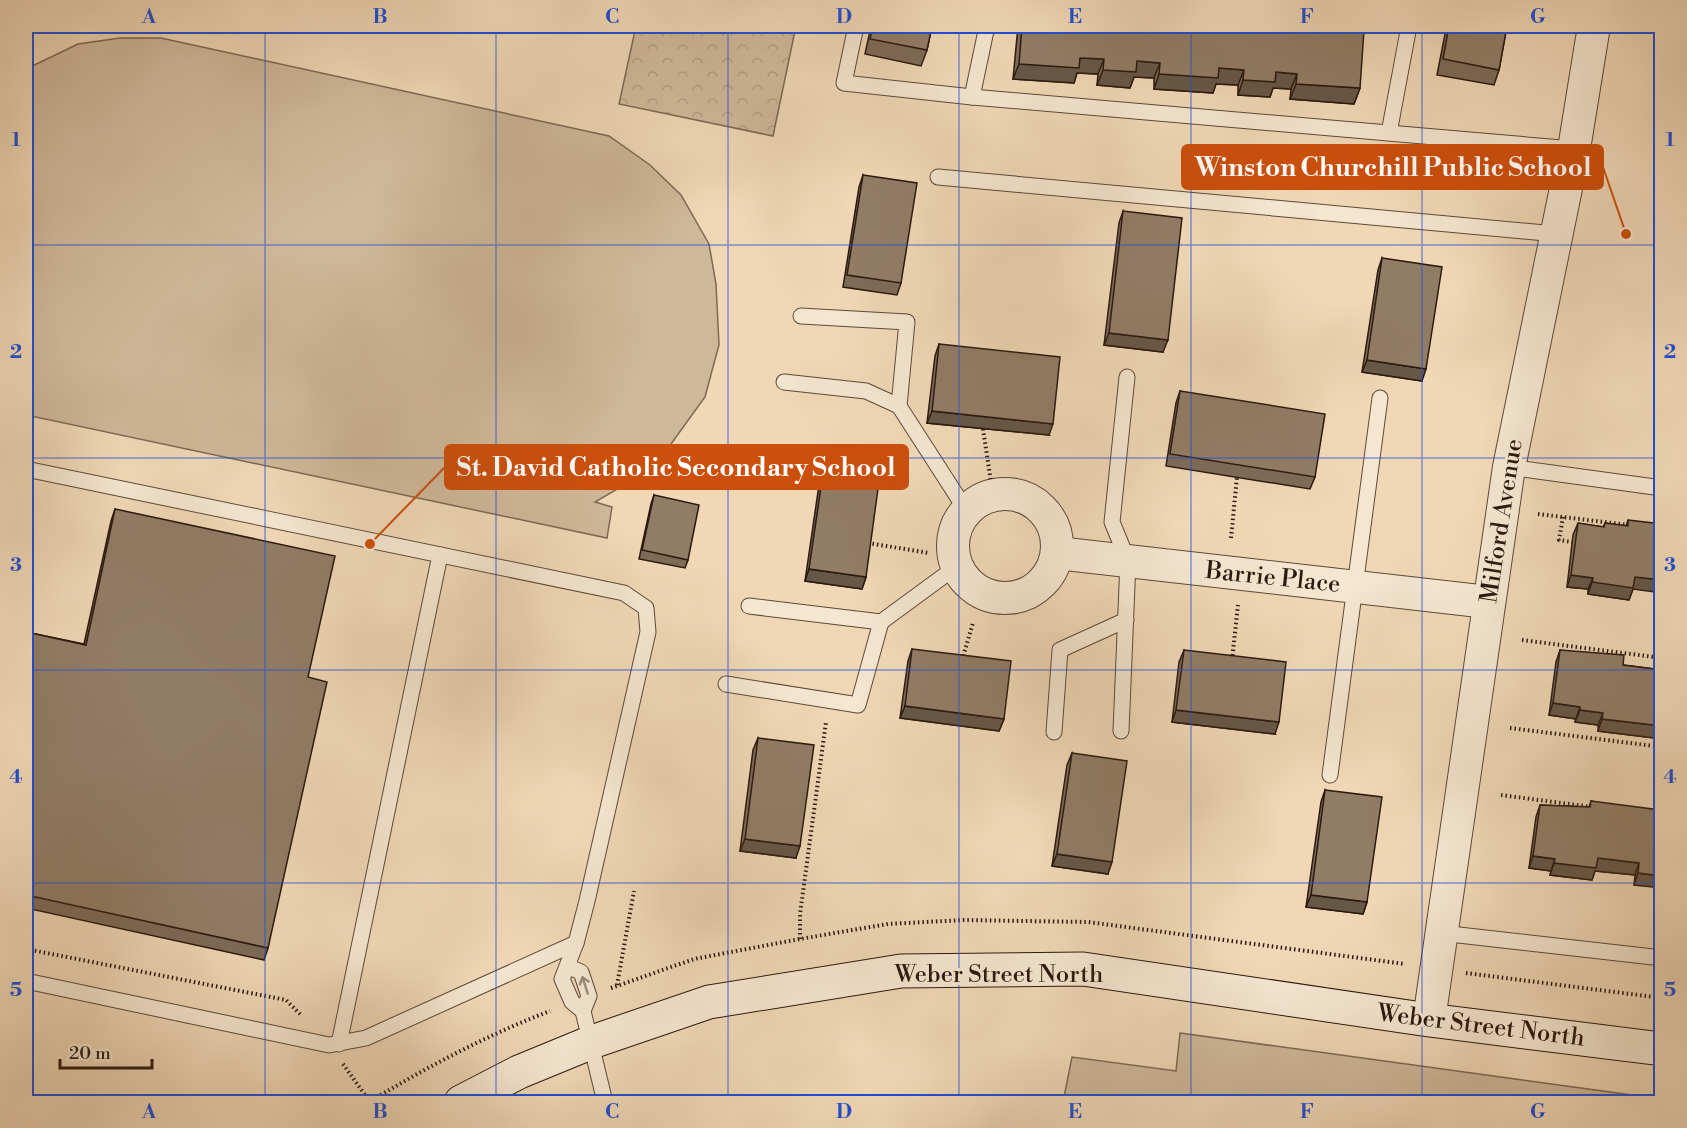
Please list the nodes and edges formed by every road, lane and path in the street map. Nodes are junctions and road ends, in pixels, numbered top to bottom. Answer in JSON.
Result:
{"nodes":[{"id":1,"x":856,"y":26,"type":"edge"},
{"id":2,"x":987,"y":26,"type":"edge"},
{"id":3,"x":1409,"y":26,"type":"edge"},
{"id":4,"x":1594,"y":26,"type":"edge"},
{"id":5,"x":972,"y":97,"type":"junction"},
{"id":6,"x":1389,"y":133,"type":"junction"},
{"id":7,"x":1574,"y":149,"type":"junction"},
{"id":8,"x":938,"y":177,"type":"dead end"},
{"id":9,"x":1556,"y":234,"type":"junction"},
{"id":10,"x":801,"y":316,"type":"dead end"},
{"id":11,"x":1127,"y":377,"type":"dead end"},
{"id":12,"x":784,"y":382,"type":"dead end"},
{"id":13,"x":1380,"y":398,"type":"dead end"},
{"id":14,"x":899,"y":406,"type":"junction"},
{"id":15,"x":983,"y":429,"type":"edge"},
{"id":16,"x":1509,"y":467,"type":"junction"},
{"id":17,"x":26,"y":469,"type":"edge"},
{"id":18,"x":1237,"y":477,"type":"edge"},
{"id":19,"x":991,"y":482,"type":"dead end"},
{"id":20,"x":1662,"y":488,"type":"edge"},
{"id":21,"x":966,"y":510,"type":"junction"},
{"id":22,"x":1538,"y":514,"type":"dead end"},
{"id":23,"x":1563,"y":517,"type":"junction"},
{"id":24,"x":1640,"y":526,"type":"edge"},
{"id":25,"x":1231,"y":538,"type":"dead end"},
{"id":26,"x":1572,"y":542,"type":"dead end"},
{"id":27,"x":868,"y":543,"type":"edge"},
{"id":28,"x":1057,"y":553,"type":"junction"},
{"id":29,"x":440,"y":555,"type":"junction"},
{"id":30,"x":942,"y":560,"type":"junction"},
{"id":31,"x":1128,"y":561,"type":"junction"},
{"id":32,"x":1353,"y":586,"type":"junction"},
{"id":33,"x":1488,"y":602,"type":"junction"},
{"id":34,"x":1239,"y":604,"type":"dead end"},
{"id":35,"x":749,"y":606,"type":"dead end"},
{"id":36,"x":1126,"y":620,"type":"junction"},
{"id":37,"x":881,"y":622,"type":"junction"},
{"id":38,"x":973,"y":623,"type":"dead end"},
{"id":39,"x":1522,"y":640,"type":"dead end"},
{"id":40,"x":1662,"y":658,"type":"edge"},
{"id":41,"x":959,"y":667,"type":"edge"},
{"id":42,"x":1231,"y":668,"type":"edge"},
{"id":43,"x":726,"y":684,"type":"dead end"},
{"id":44,"x":1510,"y":728,"type":"dead end"},
{"id":45,"x":1121,"y":731,"type":"dead end"},
{"id":46,"x":1054,"y":732,"type":"dead end"},
{"id":47,"x":824,"y":734,"type":"dead end"},
{"id":48,"x":1662,"y":747,"type":"edge"},
{"id":49,"x":1330,"y":775,"type":"dead end"},
{"id":50,"x":1501,"y":795,"type":"dead end"},
{"id":51,"x":1604,"y":808,"type":"edge"},
{"id":52,"x":634,"y":891,"type":"dead end"},
{"id":53,"x":1441,"y":933,"type":"junction"},
{"id":54,"x":800,"y":939,"type":"dead end"},
{"id":55,"x":576,"y":943,"type":"junction"},
{"id":56,"x":26,"y":949,"type":"edge"},
{"id":57,"x":1662,"y":958,"type":"edge"},
{"id":58,"x":1462,"y":973,"type":"dead end"},
{"id":59,"x":26,"y":981,"type":"edge"},
{"id":60,"x":617,"y":985,"type":"dead end"},
{"id":61,"x":1662,"y":998,"type":"edge"},
{"id":62,"x":1429,"y":1020,"type":"junction"},
{"id":63,"x":592,"y":1042,"type":"junction"},
{"id":64,"x":334,"y":1045,"type":"junction"},
{"id":65,"x":1662,"y":1049,"type":"edge"},
{"id":66,"x":370,"y":1102,"type":"edge"},
{"id":67,"x":461,"y":1102,"type":"edge"},
{"id":68,"x":605,"y":1102,"type":"edge"}],
"edges":[{"from":1,"to":5,"type":"lane"},
{"from":2,"to":5,"type":"lane"},
{"from":3,"to":6,"type":"lane"},
{"from":4,"to":7,"type":"street","name":"Milford Avenue"},
{"from":5,"to":6,"type":"lane"},
{"from":6,"to":7,"type":"lane"},
{"from":7,"to":9,"type":"street","name":"Milford Avenue"},
{"from":8,"to":9,"type":"lane"},
{"from":9,"to":16,"type":"street","name":"Milford Avenue"},
{"from":10,"to":14,"type":"lane"},
{"from":11,"to":31,"type":"lane"},
{"from":12,"to":14,"type":"lane"},
{"from":13,"to":32,"type":"lane"},
{"from":14,"to":21,"type":"lane"},
{"from":15,"to":19,"type":"path"},
{"from":16,"to":20,"type":"lane"},
{"from":16,"to":33,"type":"street","name":"Milford Avenue"},
{"from":17,"to":29,"type":"lane"},
{"from":18,"to":25,"type":"path"},
{"from":21,"to":28,"type":"street"},
{"from":21,"to":30,"type":"street"},
{"from":22,"to":23,"type":"path"},
{"from":23,"to":24,"type":"path"},
{"from":23,"to":26,"type":"path"},
{"from":27,"to":30,"type":"path"},
{"from":28,"to":30,"type":"street"},
{"from":28,"to":31,"type":"street","name":"Barrie Place"},
{"from":29,"to":55,"type":"lane"},
{"from":29,"to":64,"type":"lane"},
{"from":30,"to":37,"type":"lane"},
{"from":31,"to":32,"type":"street","name":"Barrie Place"},
{"from":31,"to":36,"type":"lane"},
{"from":32,"to":33,"type":"street","name":"Barrie Place"},
{"from":32,"to":49,"type":"lane"},
{"from":33,"to":53,"type":"street","name":"Milford Avenue"},
{"from":34,"to":42,"type":"path"},
{"from":35,"to":37,"type":"lane"},
{"from":36,"to":45,"type":"lane"},
{"from":36,"to":46,"type":"lane"},
{"from":37,"to":43,"type":"lane"},
{"from":38,"to":41,"type":"path"},
{"from":39,"to":40,"type":"path"},
{"from":44,"to":48,"type":"path"},
{"from":47,"to":54,"type":"path"},
{"from":50,"to":51,"type":"path"},
{"from":52,"to":60,"type":"path"},
{"from":53,"to":57,"type":"lane"},
{"from":53,"to":62,"type":"street","name":"Milford Avenue"},
{"from":55,"to":63,"type":"lane"},
{"from":55,"to":64,"type":"lane"},
{"from":56,"to":64,"type":"path"},
{"from":58,"to":61,"type":"path"},
{"from":59,"to":64,"type":"lane"},
{"from":62,"to":63,"type":"main road","name":"Weber Street North"},
{"from":62,"to":65,"type":"main road","name":"Weber Street North"},
{"from":63,"to":67,"type":"main road","name":"Weber Street North"},
{"from":63,"to":68,"type":"lane"},
{"from":64,"to":66,"type":"path"}]}
